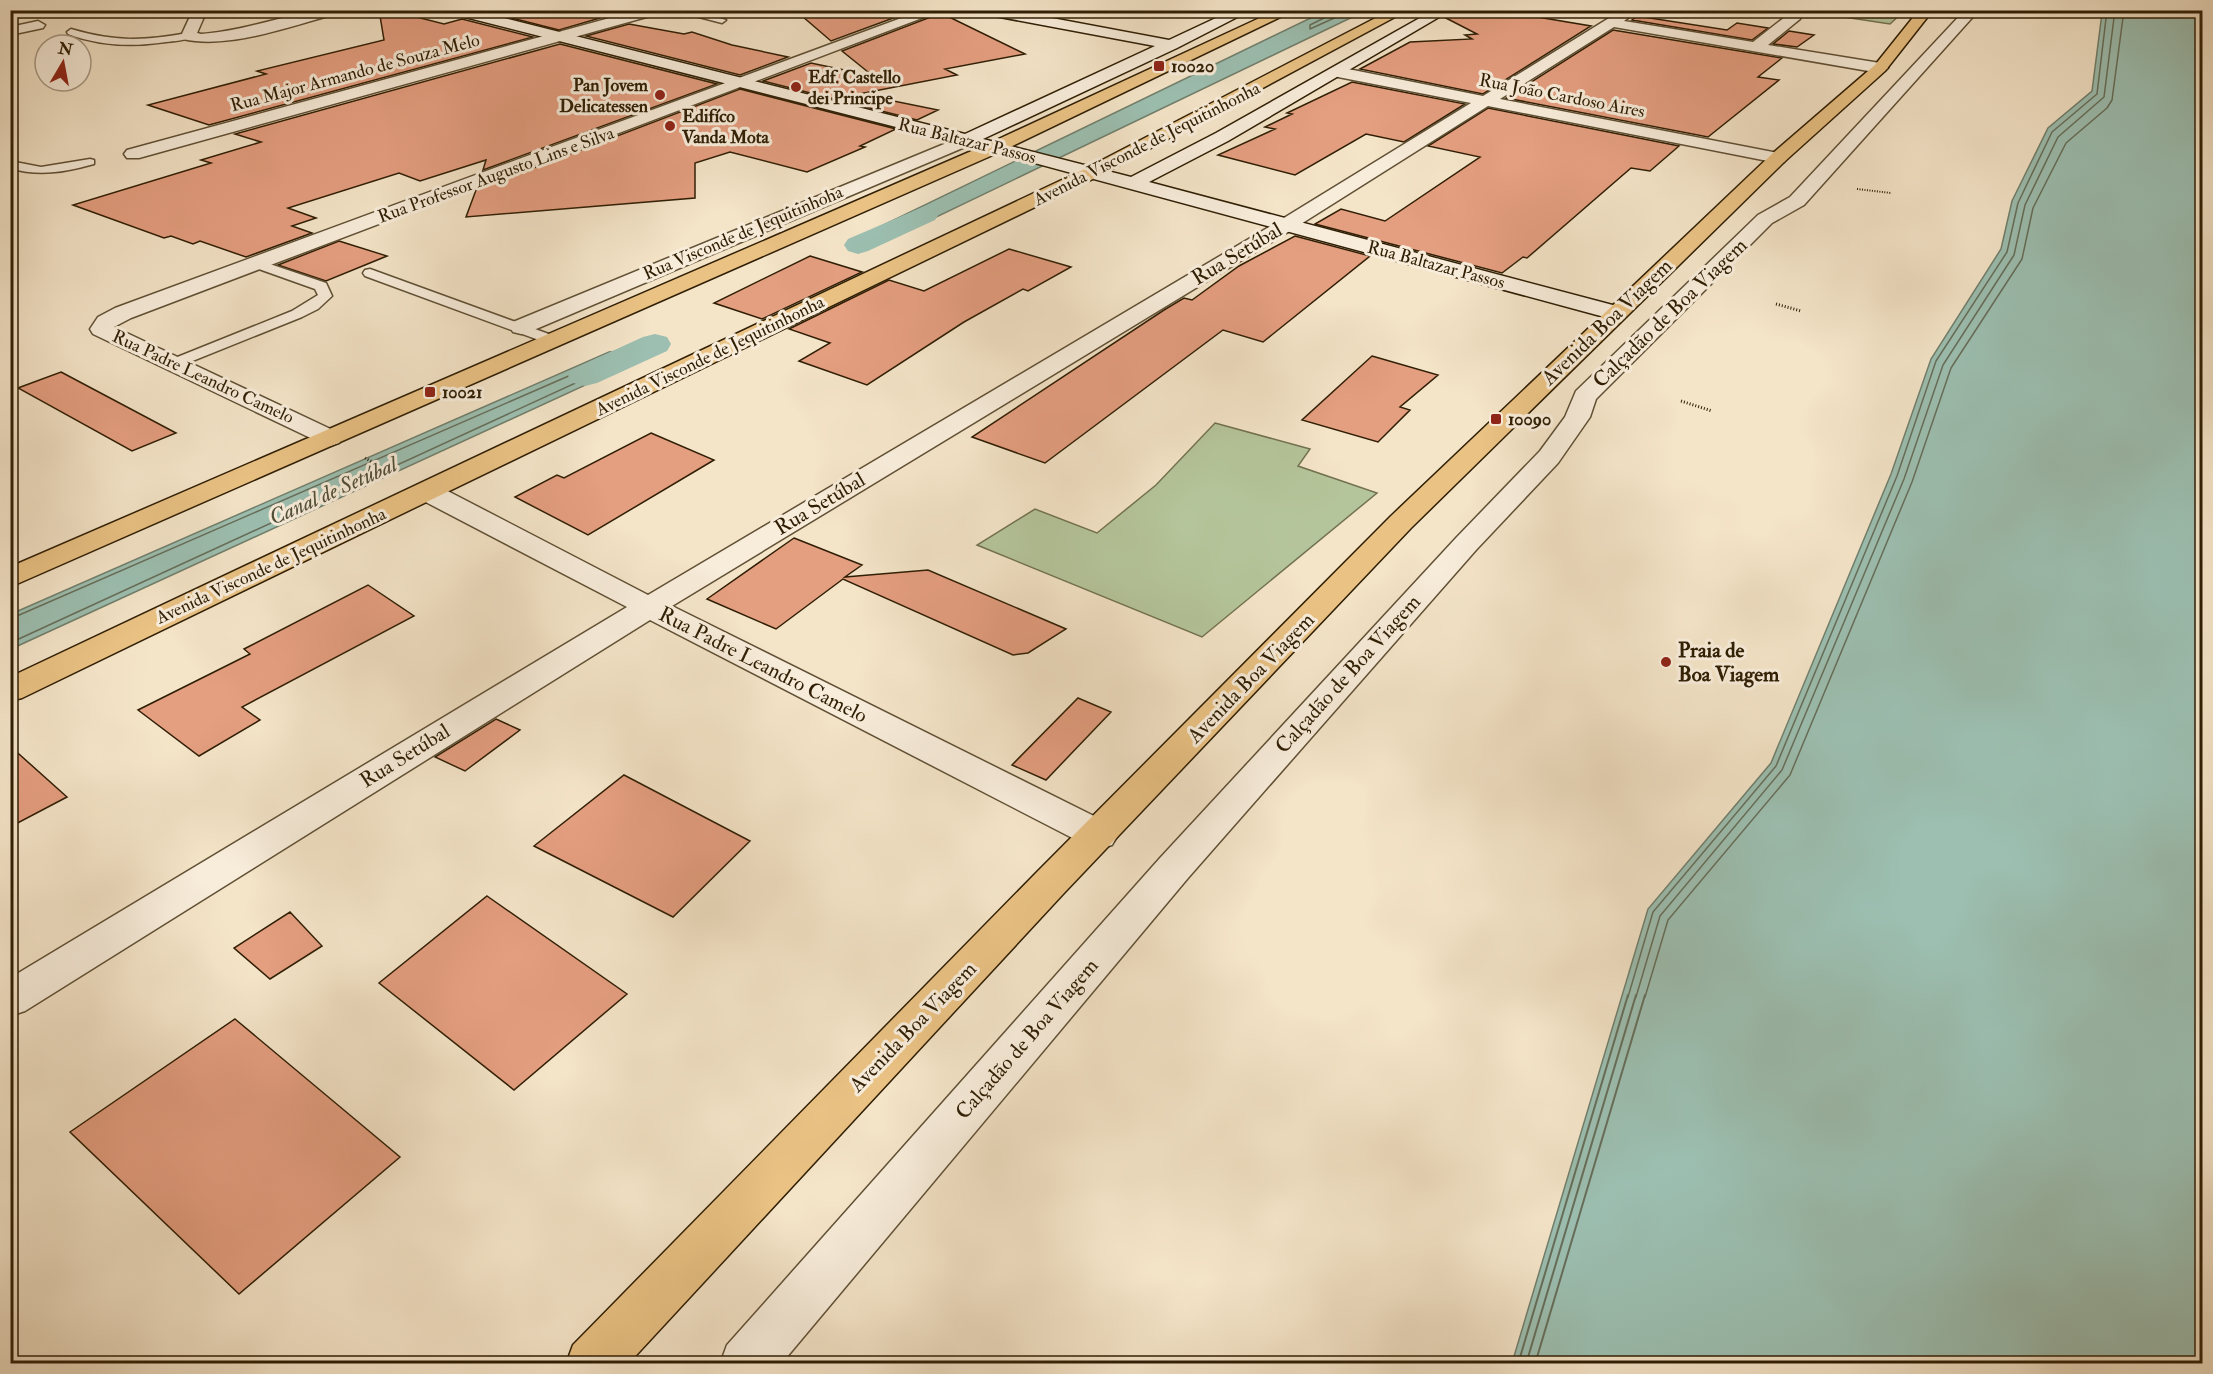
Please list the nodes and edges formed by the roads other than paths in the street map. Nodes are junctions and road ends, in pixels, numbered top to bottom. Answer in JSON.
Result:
{"nodes":[{"id":1,"x":200,"y":10,"type":"edge"},
{"id":2,"x":334,"y":10,"type":"edge"},
{"id":3,"x":454,"y":10,"type":"edge"},
{"id":4,"x":656,"y":10,"type":"edge"},
{"id":5,"x":676,"y":10,"type":"edge"},
{"id":6,"x":699,"y":10,"type":"edge"},
{"id":7,"x":937,"y":10,"type":"edge"},
{"id":8,"x":984,"y":10,"type":"edge"},
{"id":9,"x":1245,"y":10,"type":"edge"},
{"id":10,"x":1289,"y":10,"type":"edge"},
{"id":11,"x":1402,"y":10,"type":"edge"},
{"id":12,"x":1445,"y":10,"type":"edge"},
{"id":13,"x":1632,"y":10,"type":"edge"},
{"id":14,"x":1927,"y":10,"type":"edge"},
{"id":15,"x":1973,"y":10,"type":"edge"},
{"id":16,"x":689,"y":13,"type":"junction"},
{"id":17,"x":1795,"y":16,"type":"dead end"},
{"id":18,"x":722,"y":20,"type":"dead end"},
{"id":19,"x":1612,"y":23,"type":"junction"},
{"id":20,"x":38,"y":25,"type":"dead end"},
{"id":21,"x":10,"y":31,"type":"edge"},
{"id":22,"x":71,"y":32,"type":"dead end"},
{"id":23,"x":188,"y":36,"type":"junction"},
{"id":24,"x":561,"y":38,"type":"junction"},
{"id":25,"x":1172,"y":45,"type":"junction"},
{"id":26,"x":1756,"y":47,"type":"junction"},
{"id":27,"x":1880,"y":68,"type":"junction"},
{"id":28,"x":1338,"y":72,"type":"junction"},
{"id":29,"x":742,"y":84,"type":"junction"},
{"id":30,"x":1249,"y":93,"type":"junction"},
{"id":31,"x":1486,"y":101,"type":"junction"},
{"id":32,"x":1271,"y":110,"type":"junction"},
{"id":33,"x":966,"y":140,"type":"junction"},
{"id":34,"x":996,"y":147,"type":"junction"},
{"id":35,"x":133,"y":154,"type":"dead end"},
{"id":36,"x":1778,"y":158,"type":"junction"},
{"id":37,"x":90,"y":162,"type":"dead end"},
{"id":38,"x":10,"y":164,"type":"edge"},
{"id":39,"x":1084,"y":171,"type":"junction"},
{"id":40,"x":1132,"y":184,"type":"junction"},
{"id":41,"x":1286,"y":225,"type":"junction"},
{"id":42,"x":258,"y":264,"type":"junction"},
{"id":43,"x":370,"y":273,"type":"dead end"},
{"id":44,"x":1616,"y":313,"type":"junction"},
{"id":45,"x":521,"y":327,"type":"junction"},
{"id":46,"x":552,"y":340,"type":"junction"},
{"id":47,"x":175,"y":363,"type":"junction"},
{"id":48,"x":330,"y":438,"type":"junction"},
{"id":49,"x":428,"y":492,"type":"junction"},
{"id":50,"x":10,"y":578,"type":"edge"},
{"id":51,"x":649,"y":607,"type":"junction"},
{"id":52,"x":10,"y":690,"type":"edge"},
{"id":53,"x":1099,"y":836,"type":"junction"},
{"id":54,"x":10,"y":999,"type":"edge"},
{"id":55,"x":592,"y":1364,"type":"edge"},
{"id":56,"x":746,"y":1364,"type":"edge"}],
"edges":[{"from":1,"to":23,"type":"street"},
{"from":2,"to":23,"type":"street"},
{"from":3,"to":24,"type":"street","name":"Rua Baltazar Passos"},
{"from":4,"to":24,"type":"street","name":"Rua Major Armando de Souza Melo"},
{"from":5,"to":16,"type":"lane"},
{"from":6,"to":16,"type":"lane"},
{"from":7,"to":29,"type":"street","name":"Rua Professor Augusto Lins e Silva"},
{"from":8,"to":25,"type":"street"},
{"from":9,"to":25,"type":"street"},
{"from":10,"to":34,"type":"main road"},
{"from":11,"to":30,"type":"main road","name":"Avenida Visconde de Jequitinhonha"},
{"from":12,"to":28,"type":"street","name":"Avenida Visconde de Jequitinhonha"},
{"from":13,"to":19,"type":"street","name":"Rua Setúbal"},
{"from":14,"to":27,"type":"main road","name":"Avenida Boa Viagem"},
{"from":15,"to":56,"type":"street","name":"Calçadão de Boa Viagem"},
{"from":16,"to":18,"type":"lane"},
{"from":17,"to":26,"type":"street"},
{"from":19,"to":26,"type":"street"},
{"from":19,"to":31,"type":"street","name":"Rua Setúbal"},
{"from":20,"to":21,"type":"street"},
{"from":22,"to":23,"type":"lane"},
{"from":24,"to":29,"type":"street","name":"Rua Baltazar Passos"},
{"from":24,"to":35,"type":"street","name":"Rua Major Armando de Souza Melo"},
{"from":25,"to":33,"type":"street"},
{"from":26,"to":27,"type":"street"},
{"from":27,"to":36,"type":"main road","name":"Avenida Boa Viagem"},
{"from":28,"to":31,"type":"street","name":"Rua João Cardoso Aires"},
{"from":28,"to":32,"type":"street","name":"Avenida Visconde de Jequitinhonha"},
{"from":29,"to":33,"type":"street","name":"Rua Baltazar Passos"},
{"from":29,"to":42,"type":"street","name":"Rua Professor Augusto Lins e Silva"},
{"from":30,"to":32,"type":"main road"},
{"from":30,"to":39,"type":"main road","name":"Avenida Visconde de Jequitinhonha"},
{"from":31,"to":36,"type":"street","name":"Rua João Cardoso Aires"},
{"from":31,"to":41,"type":"street","name":"Rua Setúbal"},
{"from":32,"to":40,"type":"street","name":"Avenida Visconde de Jequitinhonha"},
{"from":33,"to":34,"type":"street","name":"Rua Baltazar Passos"},
{"from":33,"to":45,"type":"street","name":"Rua Visconde de Jequitinhoha"},
{"from":34,"to":39,"type":"street","name":"Rua Baltazar Passos"},
{"from":34,"to":46,"type":"main road"},
{"from":36,"to":44,"type":"main road","name":"Avenida Boa Viagem"},
{"from":37,"to":38,"type":"lane"},
{"from":39,"to":40,"type":"street","name":"Rua Baltazar Passos"},
{"from":39,"to":49,"type":"main road","name":"Avenida Visconde de Jequitinhonha"},
{"from":40,"to":41,"type":"street","name":"Rua Baltazar Passos"},
{"from":41,"to":44,"type":"street","name":"Rua Baltazar Passos"},
{"from":41,"to":51,"type":"street","name":"Rua Setúbal"},
{"from":42,"to":47,"type":"lane"},
{"from":42,"to":47,"type":"street","name":"Rua Padre Leandro Camelo"},
{"from":43,"to":45,"type":"lane"},
{"from":44,"to":53,"type":"main road","name":"Avenida Boa Viagem"},
{"from":45,"to":46,"type":"lane"},
{"from":46,"to":48,"type":"main road"},
{"from":47,"to":48,"type":"street","name":"Rua Padre Leandro Camelo"},
{"from":48,"to":50,"type":"main road"},
{"from":49,"to":51,"type":"street","name":"Rua Padre Leandro Camelo"},
{"from":49,"to":52,"type":"main road","name":"Avenida Visconde de Jequitinhonha"},
{"from":51,"to":53,"type":"street","name":"Rua Padre Leandro Camelo"},
{"from":51,"to":54,"type":"street","name":"Rua Setúbal"},
{"from":53,"to":55,"type":"main road","name":"Avenida Boa Viagem"}]}
